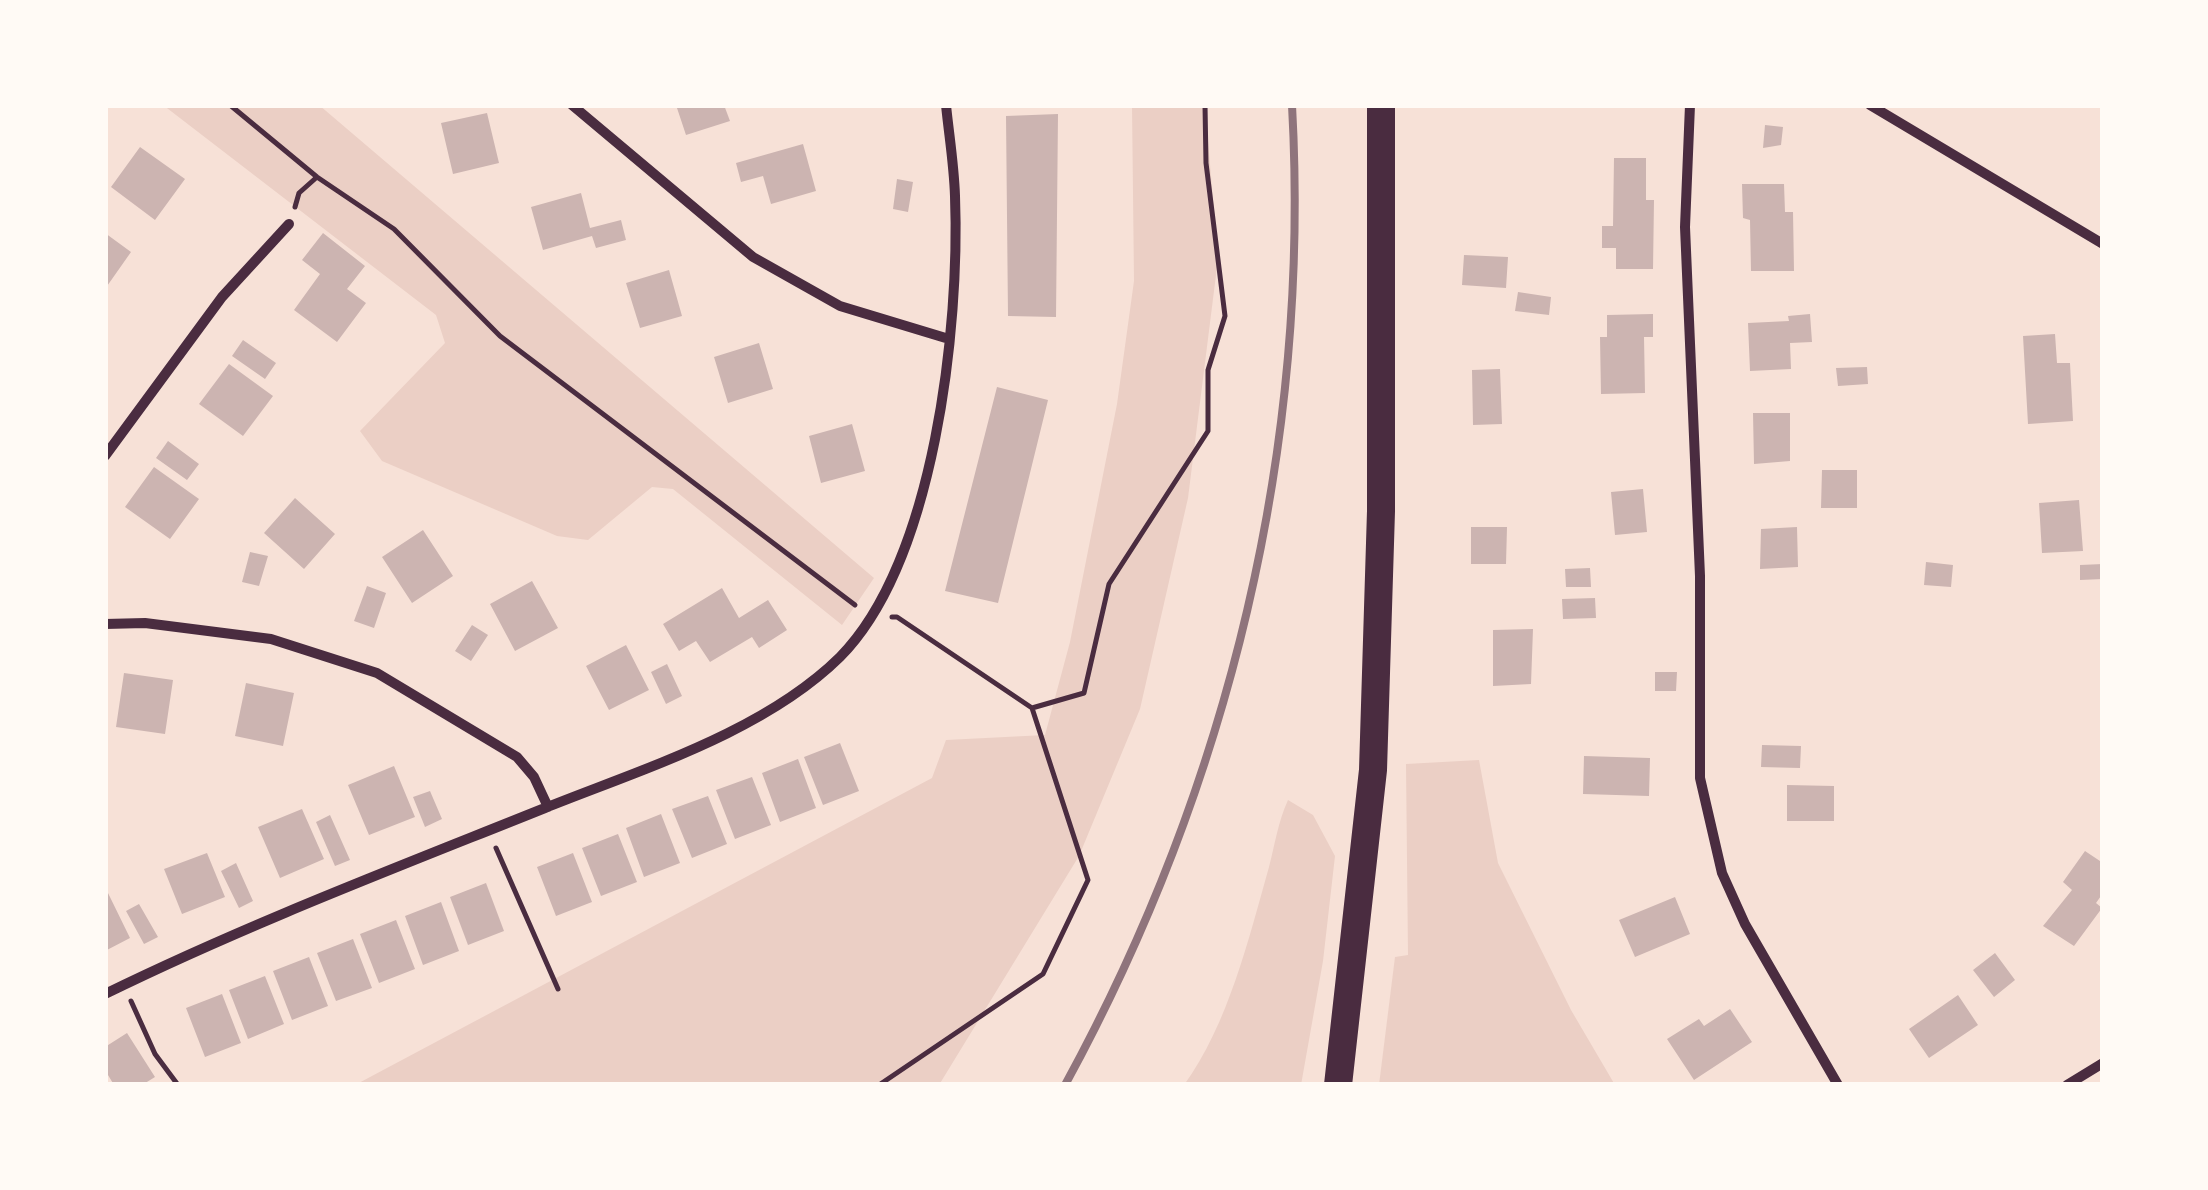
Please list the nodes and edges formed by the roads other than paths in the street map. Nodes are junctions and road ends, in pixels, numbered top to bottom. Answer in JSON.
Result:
{"nodes":[{"id":1,"x":572,"y":105,"type":"edge"},
{"id":2,"x":946,"y":105,"type":"edge"},
{"id":3,"x":1382,"y":105,"type":"edge"},
{"id":4,"x":1690,"y":105,"type":"edge"},
{"id":5,"x":1870,"y":105,"type":"edge"},
{"id":6,"x":289,"y":224,"type":"road end"},
{"id":7,"x":2103,"y":244,"type":"edge"},
{"id":8,"x":949,"y":339,"type":"junction"},
{"id":9,"x":105,"y":456,"type":"edge"},
{"id":10,"x":105,"y":624,"type":"edge"},
{"id":11,"x":548,"y":807,"type":"junction"},
{"id":12,"x":105,"y":994,"type":"edge"},
{"id":13,"x":2103,"y":1062,"type":"edge"},
{"id":14,"x":1338,"y":1085,"type":"edge"},
{"id":15,"x":1838,"y":1085,"type":"edge"},
{"id":16,"x":2067,"y":1085,"type":"edge"}],
"edges":[{"from":1,"to":8,"type":"street"},
{"from":2,"to":8,"type":"street"},
{"from":3,"to":14,"type":"highway"},
{"from":4,"to":15,"type":"street"},
{"from":5,"to":7,"type":"street"},
{"from":6,"to":9,"type":"street"},
{"from":8,"to":11,"type":"street"},
{"from":10,"to":11,"type":"street"},
{"from":11,"to":12,"type":"street"},
{"from":13,"to":16,"type":"street"}]}
